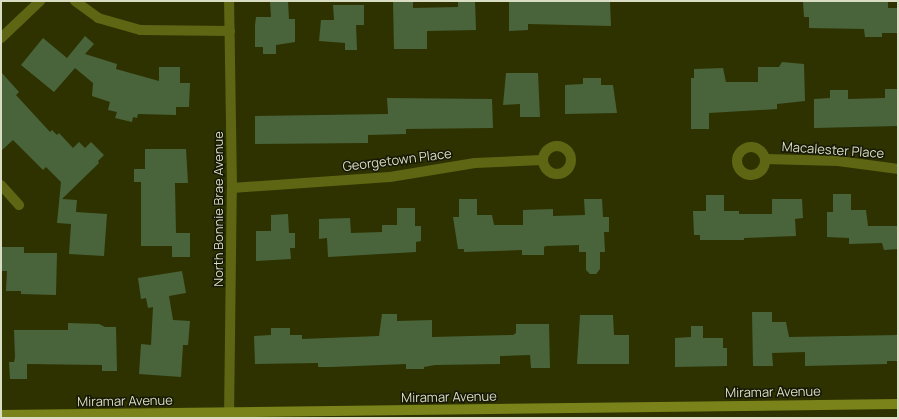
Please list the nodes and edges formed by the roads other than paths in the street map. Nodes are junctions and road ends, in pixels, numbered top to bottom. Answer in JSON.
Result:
{"nodes":[{"id":1,"x":40,"y":1,"type":"edge"},
{"id":2,"x":75,"y":1,"type":"edge"},
{"id":3,"x":230,"y":1,"type":"edge"},
{"id":4,"x":230,"y":31,"type":"junction"},
{"id":5,"x":1,"y":38,"type":"edge"},
{"id":6,"x":766,"y":159,"type":"dead end"},
{"id":7,"x":542,"y":160,"type":"dead end"},
{"id":8,"x":898,"y":169,"type":"edge"},
{"id":9,"x":1,"y":186,"type":"edge"},
{"id":10,"x":232,"y":188,"type":"junction"},
{"id":11,"x":20,"y":205,"type":"dead end"},
{"id":12,"x":898,"y":404,"type":"edge"},
{"id":13,"x":1,"y":415,"type":"edge"},
{"id":14,"x":229,"y":415,"type":"edge"}],
"edges":[{"from":1,"to":5,"type":"street"},
{"from":2,"to":4,"type":"street"},
{"from":3,"to":4,"type":"street","name":"North Bonnie Brae Avenue"},
{"from":4,"to":10,"type":"street","name":"North Bonnie Brae Avenue"},
{"from":6,"to":8,"type":"street","name":"Macalester Place"},
{"from":7,"to":10,"type":"street","name":"Georgetown Place"},
{"from":9,"to":11,"type":"street"},
{"from":10,"to":14,"type":"street","name":"North Bonnie Brae Avenue"},
{"from":12,"to":14,"type":"street","name":"Miramar Avenue"},
{"from":13,"to":14,"type":"street","name":"Miramar Avenue"}]}
